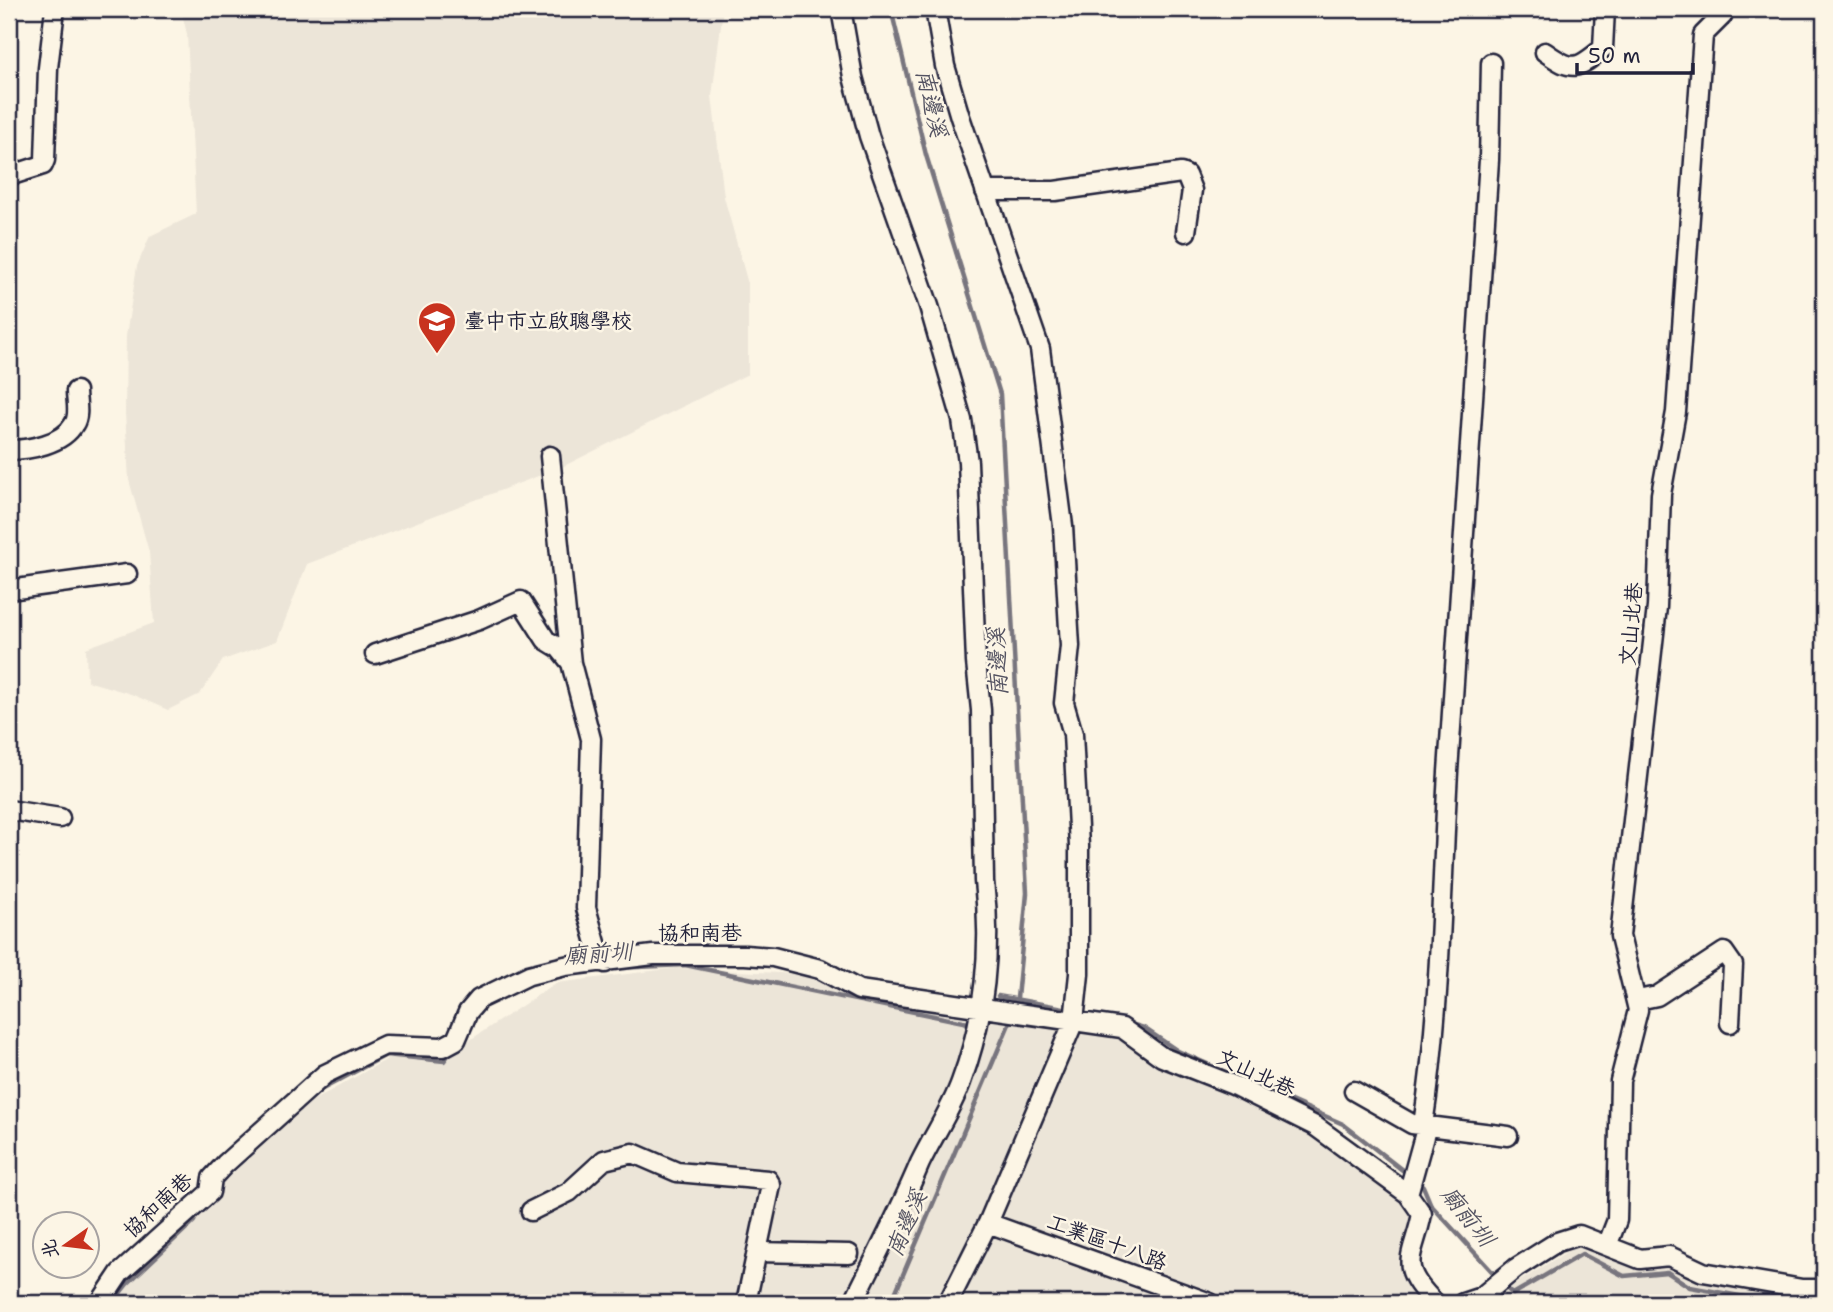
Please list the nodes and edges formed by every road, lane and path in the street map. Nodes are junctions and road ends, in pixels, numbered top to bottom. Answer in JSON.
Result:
{"nodes":[{"id":1,"x":55,"y":9,"type":"edge"},
{"id":2,"x":841,"y":9,"type":"edge"},
{"id":3,"x":935,"y":9,"type":"edge"},
{"id":4,"x":1605,"y":9,"type":"edge"},
{"id":5,"x":1724,"y":9,"type":"edge"},
{"id":6,"x":1545,"y":52,"type":"dead end"},
{"id":7,"x":1491,"y":63,"type":"dead end"},
{"id":8,"x":9,"y":176,"type":"edge"},
{"id":9,"x":985,"y":191,"type":"junction"},
{"id":10,"x":1186,"y":232,"type":"dead end"},
{"id":11,"x":76,"y":391,"type":"dead end"},
{"id":12,"x":9,"y":450,"type":"edge"},
{"id":13,"x":550,"y":456,"type":"dead end"},
{"id":14,"x":127,"y":574,"type":"dead end"},
{"id":15,"x":9,"y":590,"type":"edge"},
{"id":16,"x":375,"y":654,"type":"dead end"},
{"id":17,"x":571,"y":663,"type":"junction"},
{"id":18,"x":9,"y":810,"type":"edge"},
{"id":19,"x":61,"y":818,"type":"dead end"},
{"id":20,"x":605,"y":962,"type":"junction"},
{"id":21,"x":1638,"y":1000,"type":"junction"},
{"id":22,"x":982,"y":1006,"type":"junction"},
{"id":23,"x":1074,"y":1021,"type":"junction"},
{"id":24,"x":1730,"y":1023,"type":"dead end"},
{"id":25,"x":1354,"y":1091,"type":"dead end"},
{"id":26,"x":1423,"y":1125,"type":"junction"},
{"id":27,"x":1508,"y":1136,"type":"dead end"},
{"id":28,"x":1408,"y":1194,"type":"junction"},
{"id":29,"x":531,"y":1211,"type":"dead end"},
{"id":30,"x":988,"y":1223,"type":"junction"},
{"id":31,"x":1607,"y":1245,"type":"junction"},
{"id":32,"x":757,"y":1252,"type":"junction"},
{"id":33,"x":849,"y":1254,"type":"dead end"},
{"id":34,"x":1824,"y":1289,"type":"edge"},
{"id":35,"x":100,"y":1303,"type":"edge"},
{"id":36,"x":746,"y":1303,"type":"edge"},
{"id":37,"x":853,"y":1303,"type":"edge"},
{"id":38,"x":948,"y":1303,"type":"edge"},
{"id":39,"x":1210,"y":1303,"type":"edge"},
{"id":40,"x":1435,"y":1303,"type":"edge"},
{"id":41,"x":1464,"y":1303,"type":"edge"}],
"edges":[{"from":1,"to":8,"type":"street"},
{"from":2,"to":22,"type":"street"},
{"from":3,"to":9,"type":"street"},
{"from":4,"to":6,"type":"street"},
{"from":5,"to":21,"type":"street","name":"文山北巷"},
{"from":7,"to":26,"type":"street"},
{"from":9,"to":10,"type":"street"},
{"from":9,"to":23,"type":"street"},
{"from":11,"to":12,"type":"street"},
{"from":13,"to":17,"type":"street"},
{"from":14,"to":15,"type":"street"},
{"from":16,"to":17,"type":"street"},
{"from":17,"to":20,"type":"street"},
{"from":18,"to":19,"type":"street"},
{"from":20,"to":22,"type":"street","name":"協和南巷"},
{"from":20,"to":35,"type":"street","name":"協和南巷"},
{"from":21,"to":24,"type":"street"},
{"from":21,"to":31,"type":"street","name":"文山北巷"},
{"from":22,"to":23,"type":"street","name":"協和南巷"},
{"from":22,"to":37,"type":"street"},
{"from":23,"to":28,"type":"street","name":"文山北巷"},
{"from":23,"to":30,"type":"street"},
{"from":25,"to":26,"type":"street"},
{"from":26,"to":27,"type":"street"},
{"from":26,"to":28,"type":"street"},
{"from":28,"to":40,"type":"street"},
{"from":29,"to":32,"type":"street"},
{"from":30,"to":38,"type":"street"},
{"from":30,"to":39,"type":"street","name":"工業區十八路"},
{"from":31,"to":34,"type":"street"},
{"from":31,"to":41,"type":"street"},
{"from":32,"to":33,"type":"street"},
{"from":32,"to":36,"type":"street"}]}
